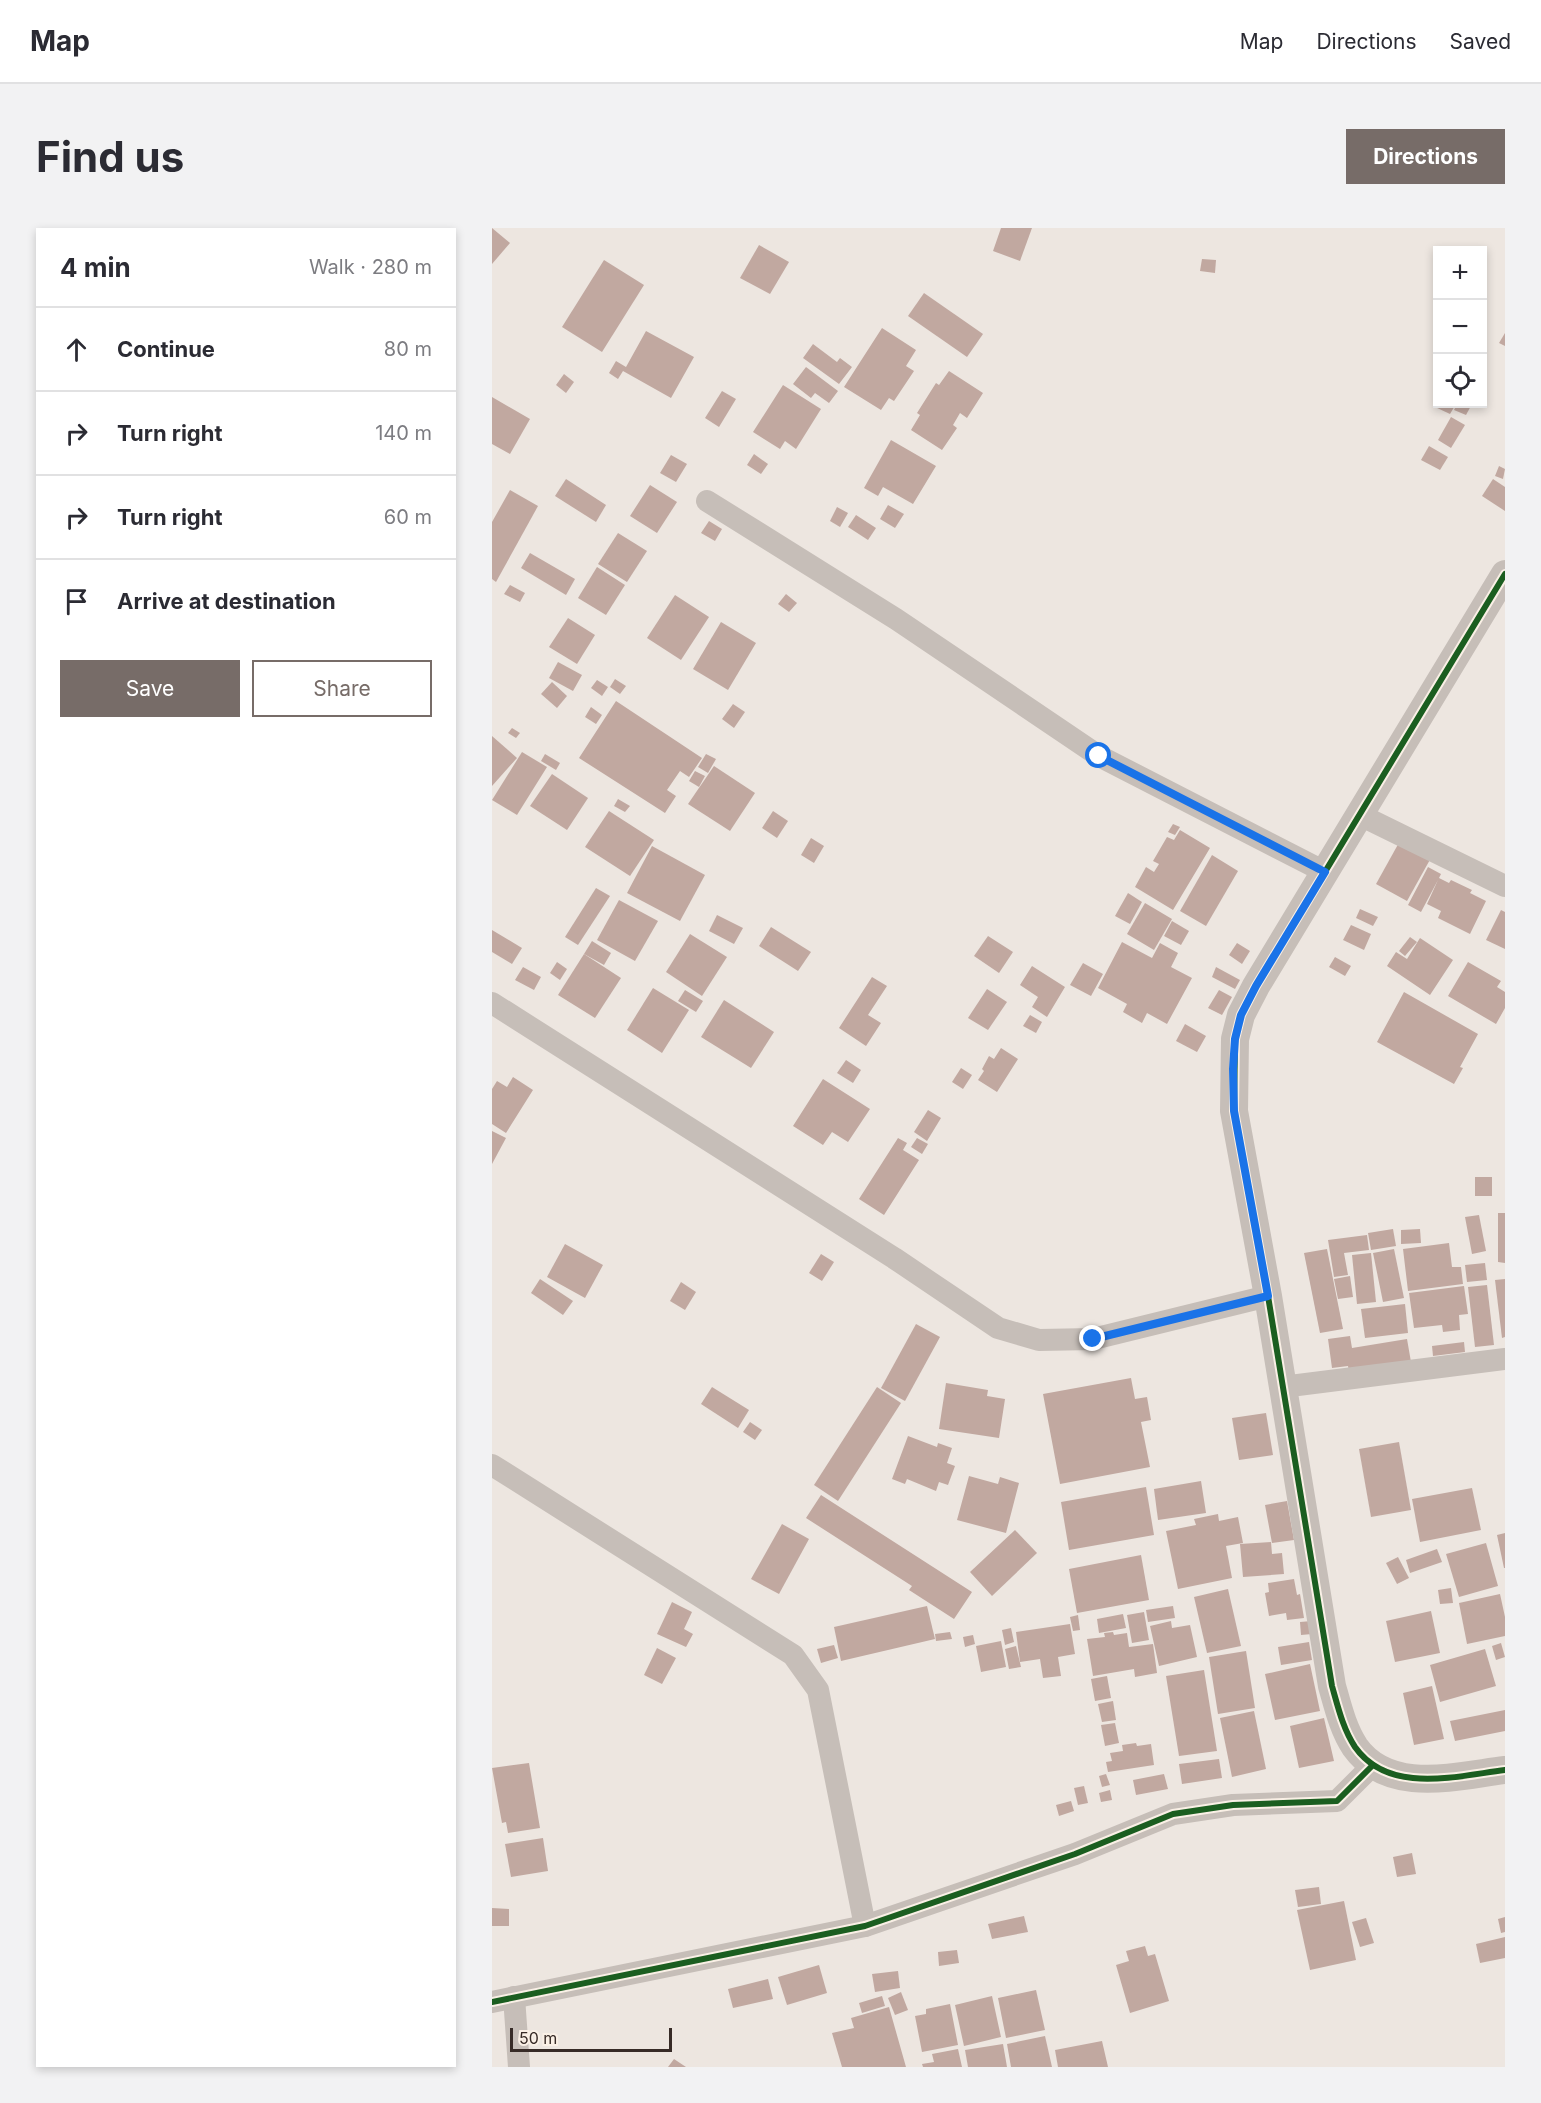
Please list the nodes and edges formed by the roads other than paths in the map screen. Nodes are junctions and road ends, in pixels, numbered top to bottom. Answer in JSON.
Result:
{"nodes":[{"id":1,"x":707,"y":501,"type":"dead end"},
{"id":2,"x":1505,"y":574,"type":"edge"},
{"id":3,"x":1360,"y":814,"type":"junction"},
{"id":4,"x":1325,"y":872,"type":"junction"},
{"id":5,"x":1505,"y":886,"type":"edge"},
{"id":6,"x":492,"y":1003,"type":"edge"},
{"id":7,"x":1268,"y":1296,"type":"junction"},
{"id":8,"x":1505,"y":1359,"type":"edge"},
{"id":9,"x":1282,"y":1387,"type":"junction"},
{"id":10,"x":492,"y":1466,"type":"edge"},
{"id":11,"x":1373,"y":1765,"type":"junction"},
{"id":12,"x":1505,"y":1770,"type":"edge"},
{"id":13,"x":865,"y":1926,"type":"junction"},
{"id":14,"x":514,"y":1998,"type":"junction"},
{"id":15,"x":492,"y":2002,"type":"edge"},
{"id":16,"x":519,"y":2067,"type":"edge"}],
"edges":[{"from":1,"to":4,"type":"street"},
{"from":2,"to":3,"type":"street"},
{"from":3,"to":4,"type":"street"},
{"from":3,"to":5,"type":"street"},
{"from":4,"to":7,"type":"street"},
{"from":6,"to":7,"type":"street"},
{"from":7,"to":9,"type":"street"},
{"from":8,"to":9,"type":"street"},
{"from":9,"to":11,"type":"street"},
{"from":10,"to":13,"type":"street"},
{"from":11,"to":12,"type":"street"},
{"from":11,"to":13,"type":"street"},
{"from":13,"to":14,"type":"street"},
{"from":14,"to":15,"type":"street"},
{"from":14,"to":16,"type":"street"}]}
